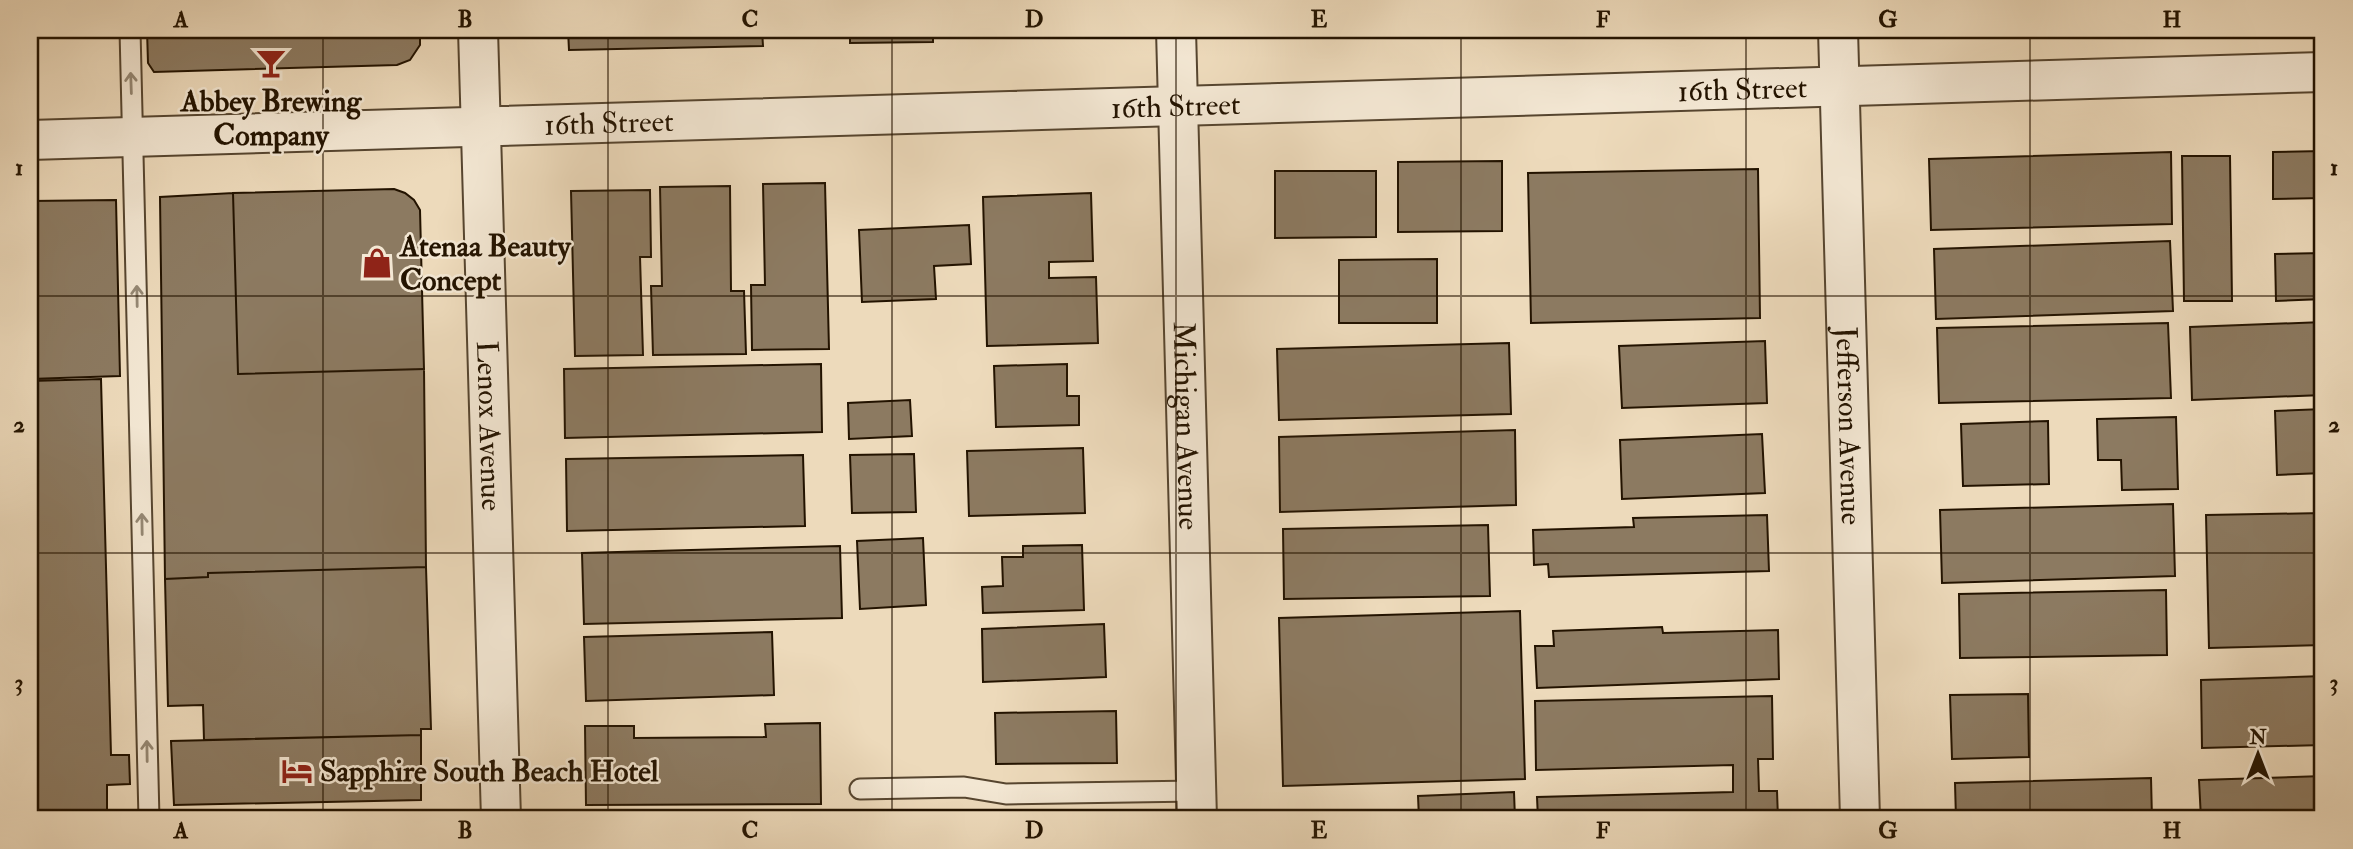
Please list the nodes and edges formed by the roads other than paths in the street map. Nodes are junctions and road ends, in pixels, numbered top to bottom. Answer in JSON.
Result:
{"nodes":[{"id":1,"x":130,"y":30,"type":"edge"},
{"id":2,"x":478,"y":30,"type":"edge"},
{"id":3,"x":1177,"y":30,"type":"edge"},
{"id":4,"x":1838,"y":30,"type":"edge"},
{"id":5,"x":2323,"y":72,"type":"edge"},
{"id":6,"x":1839,"y":88,"type":"junction"},
{"id":7,"x":1179,"y":106,"type":"junction"},
{"id":8,"x":481,"y":128,"type":"junction"},
{"id":9,"x":133,"y":137,"type":"junction"},
{"id":10,"x":30,"y":140,"type":"edge"},
{"id":11,"x":860,"y":789,"type":"dead end"},
{"id":12,"x":1197,"y":805,"type":"edge"},
{"id":13,"x":149,"y":819,"type":"edge"},
{"id":14,"x":500,"y":819,"type":"edge"},
{"id":15,"x":1860,"y":819,"type":"edge"}],
"edges":[{"from":9,"to":1,"type":"lane","one_way":true},
{"from":2,"to":8,"type":"street","name":"Lenox Avenue"},
{"from":3,"to":7,"type":"street","name":"Michigan Avenue"},
{"from":4,"to":6,"type":"street","name":"Jefferson Avenue"},
{"from":5,"to":6,"type":"street","name":"16th Street"},
{"from":6,"to":7,"type":"street","name":"16th Street"},
{"from":6,"to":15,"type":"street","name":"Jefferson Avenue"},
{"from":7,"to":8,"type":"street","name":"16th Street"},
{"from":7,"to":12,"type":"street","name":"Michigan Avenue"},
{"from":8,"to":9,"type":"street","name":"16th Street"},
{"from":8,"to":14,"type":"street","name":"Lenox Avenue"},
{"from":9,"to":10,"type":"street","name":"16th Street"},
{"from":13,"to":9,"type":"lane","one_way":true},
{"from":11,"to":12,"type":"lane"}]}
